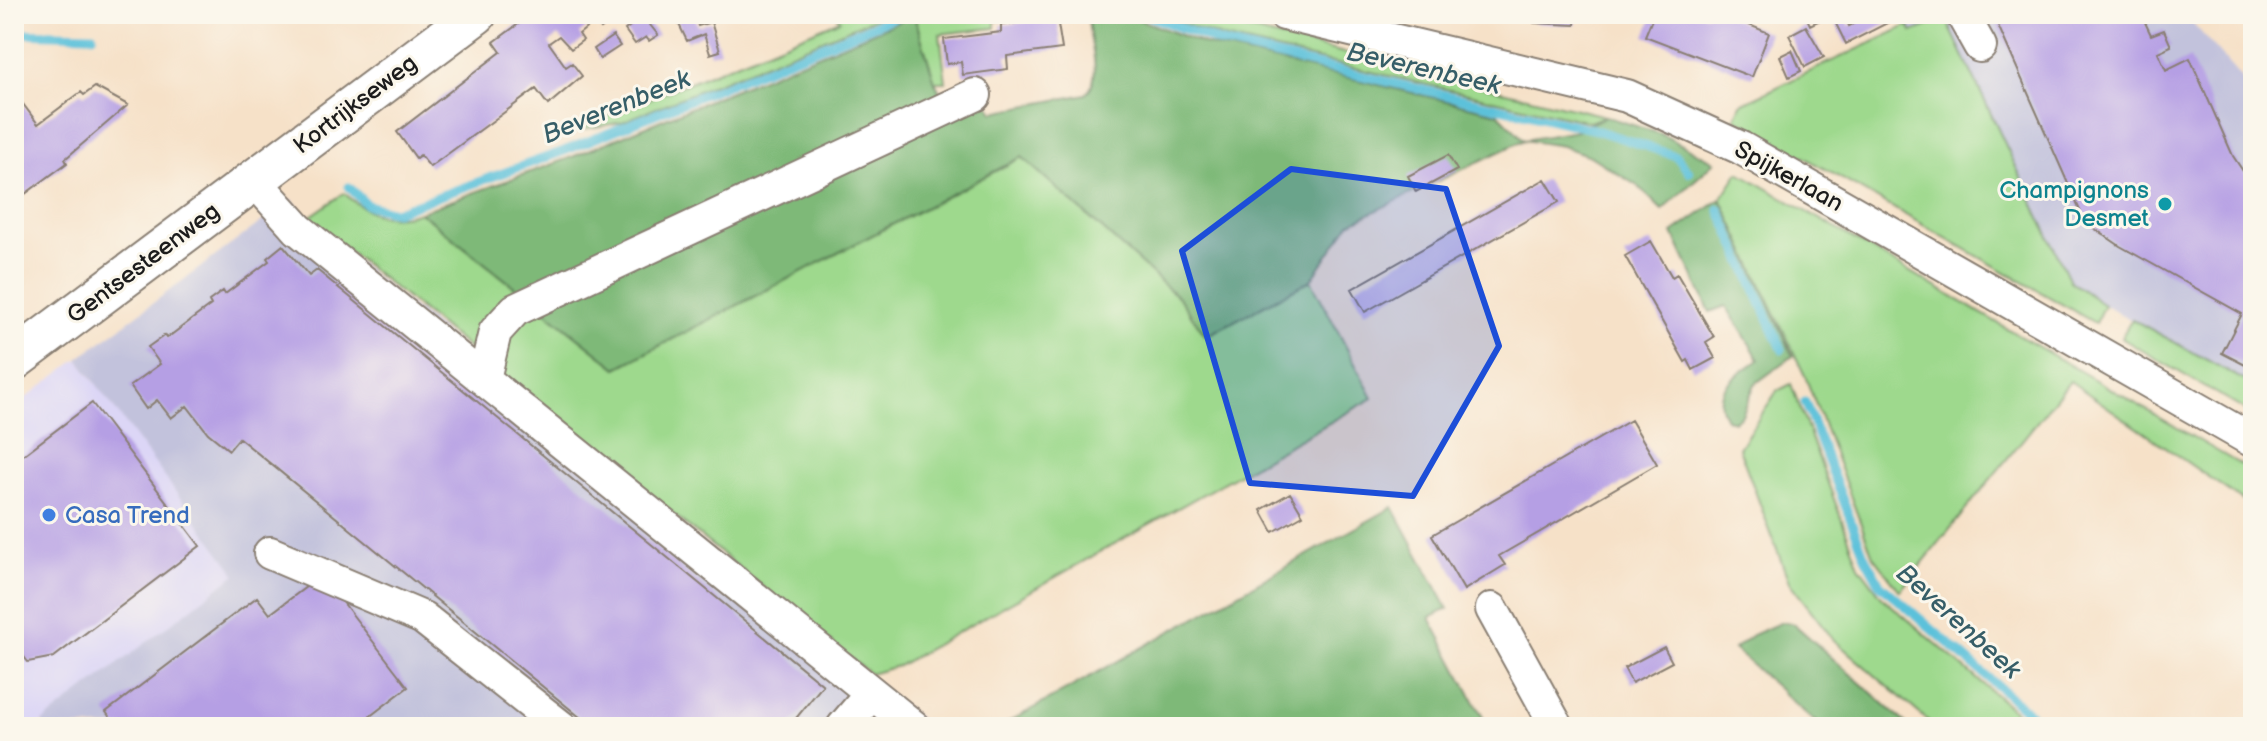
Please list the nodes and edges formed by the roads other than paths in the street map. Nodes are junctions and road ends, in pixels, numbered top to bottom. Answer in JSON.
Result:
{"nodes":[{"id":1,"x":476,"y":14,"type":"edge"},
{"id":2,"x":1284,"y":14,"type":"edge"},
{"id":3,"x":1962,"y":14,"type":"edge"},
{"id":4,"x":1980,"y":46,"type":"dead end"},
{"id":5,"x":975,"y":95,"type":"dead end"},
{"id":6,"x":263,"y":173,"type":"junction"},
{"id":7,"x":14,"y":360,"type":"edge"},
{"id":8,"x":484,"y":379,"type":"junction"},
{"id":9,"x":2253,"y":441,"type":"edge"},
{"id":10,"x":270,"y":553,"type":"dead end"},
{"id":11,"x":1492,"y":609,"type":"dead end"},
{"id":12,"x":871,"y":694,"type":"junction"},
{"id":13,"x":561,"y":727,"type":"edge"},
{"id":14,"x":843,"y":727,"type":"edge"},
{"id":15,"x":914,"y":727,"type":"edge"},
{"id":16,"x":1557,"y":727,"type":"edge"}],
"edges":[{"from":1,"to":6,"type":"main road","name":"Kortrijkseweg"},
{"from":2,"to":9,"type":"street","name":"Spijkerlaan"},
{"from":3,"to":4,"type":"street"},
{"from":5,"to":8,"type":"street"},
{"from":6,"to":7,"type":"main road","name":"Gentsesteenweg"},
{"from":6,"to":8,"type":"street"},
{"from":8,"to":12,"type":"street"},
{"from":10,"to":13,"type":"street"},
{"from":11,"to":16,"type":"street"},
{"from":12,"to":14,"type":"street"},
{"from":12,"to":15,"type":"street"}]}
